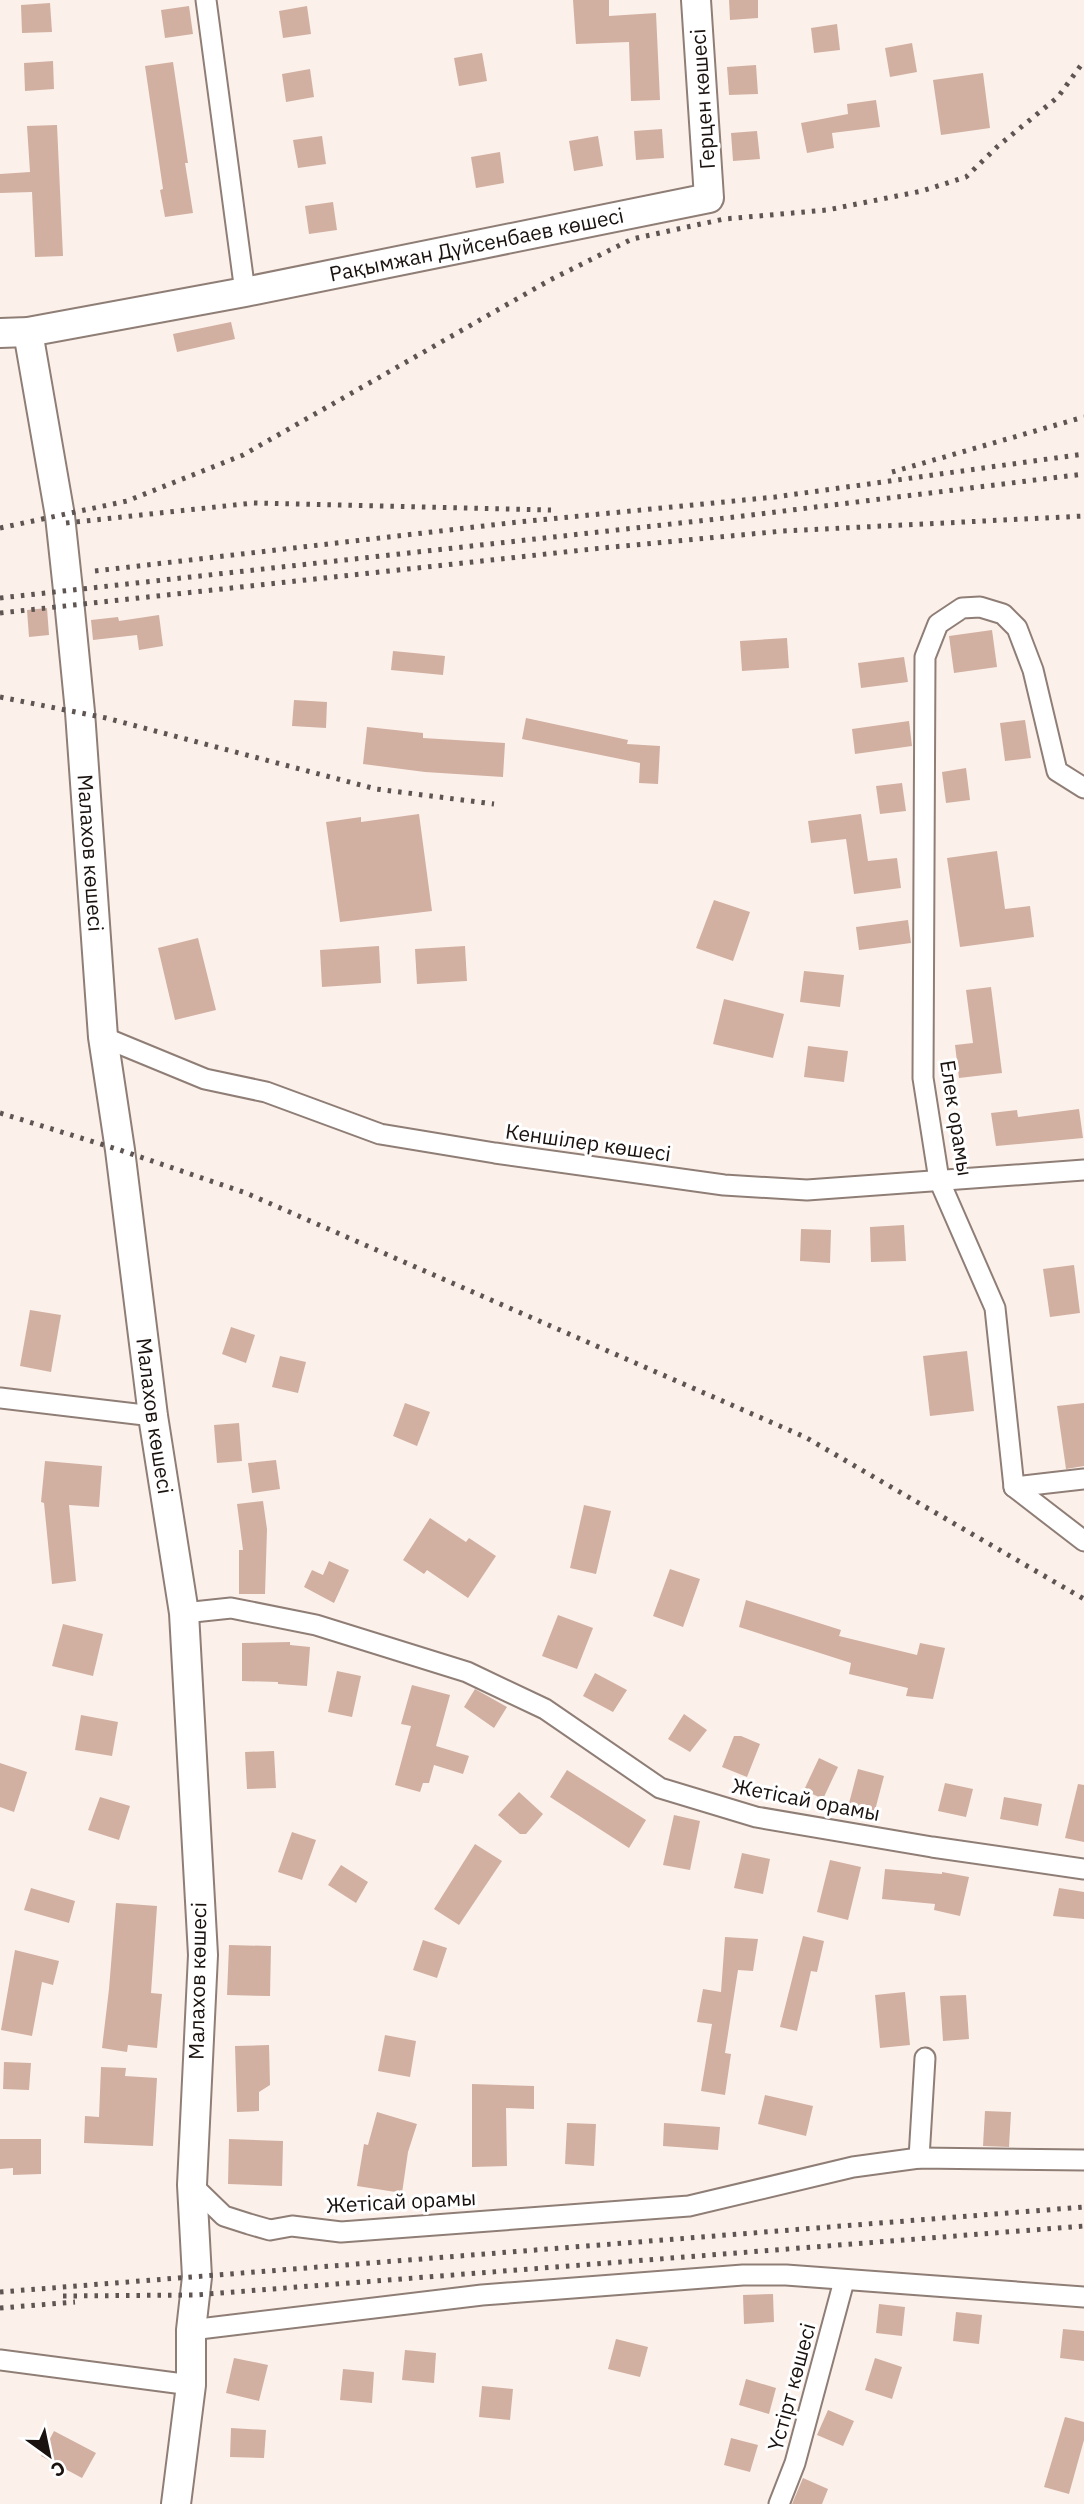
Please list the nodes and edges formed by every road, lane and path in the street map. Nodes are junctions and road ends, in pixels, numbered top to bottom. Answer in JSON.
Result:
{"nodes":[{"id":1,"x":206,"y":0,"type":"edge"},
{"id":2,"x":696,"y":0,"type":"edge"},
{"id":3,"x":709,"y":198,"type":"joint"},
{"id":4,"x":245,"y":292,"type":"junction"},
{"id":5,"x":28,"y":332,"type":"junction"},
{"id":6,"x":0,"y":333,"type":"edge"},
{"id":7,"x":1084,"y":788,"type":"edge"},
{"id":8,"x":103,"y":1037,"type":"junction"},
{"id":9,"x":1084,"y":1170,"type":"edge"},
{"id":10,"x":939,"y":1180,"type":"junction"},
{"id":11,"x":0,"y":1398,"type":"edge"},
{"id":12,"x":153,"y":1416,"type":"junction"},
{"id":13,"x":1084,"y":1479,"type":"edge"},
{"id":14,"x":1014,"y":1487,"type":"junction"},
{"id":15,"x":1084,"y":1541,"type":"edge"},
{"id":16,"x":184,"y":1613,"type":"junction"},
{"id":17,"x":1084,"y":1869,"type":"edge"},
{"id":18,"x":925,"y":2057,"type":"dead end"},
{"id":19,"x":919,"y":2158,"type":"junction"},
{"id":20,"x":1084,"y":2160,"type":"edge"},
{"id":21,"x":192,"y":2185,"type":"junction"},
{"id":22,"x":844,"y":2281,"type":"junction"},
{"id":23,"x":1084,"y":2297,"type":"edge"},
{"id":24,"x":191,"y":2330,"type":"junction"},
{"id":25,"x":0,"y":2360,"type":"edge"},
{"id":26,"x":191,"y":2385,"type":"junction"},
{"id":27,"x":176,"y":2504,"type":"edge"},
{"id":28,"x":779,"y":2504,"type":"edge"}],
"edges":[{"from":1,"to":4,"type":"street"},
{"from":2,"to":3,"type":"main road","name":"Герцен көшесі"},
{"from":3,"to":4,"type":"main road","name":"Рақымжан Дүйсенбаев көшесі"},
{"from":4,"to":5,"type":"main road","name":"Рақымжан Дүйсенбаев көшесі"},
{"from":5,"to":6,"type":"main road","name":"Рақымжан Дүйсенбаев көшесі"},
{"from":5,"to":8,"type":"main road","name":"Малахов көшесі"},
{"from":7,"to":10,"type":"street","name":"Елек орамы"},
{"from":8,"to":10,"type":"street","name":"Кеншілер көшесі"},
{"from":8,"to":12,"type":"main road","name":"Малахов көшесі"},
{"from":9,"to":10,"type":"street","name":"Кеншілер көшесі"},
{"from":10,"to":14,"type":"street","name":"Елек орамы"},
{"from":11,"to":12,"type":"street"},
{"from":12,"to":16,"type":"main road","name":"Малахов көшесі"},
{"from":13,"to":14,"type":"street"},
{"from":14,"to":15,"type":"street"},
{"from":16,"to":17,"type":"street","name":"Жетісай орамы"},
{"from":16,"to":21,"type":"main road","name":"Малахов көшесі"},
{"from":18,"to":19,"type":"street"},
{"from":19,"to":20,"type":"street","name":"Жетісай орамы"},
{"from":19,"to":21,"type":"street","name":"Жетісай орамы"},
{"from":21,"to":24,"type":"main road","name":"Малахов көшесі"},
{"from":22,"to":23,"type":"street"},
{"from":22,"to":24,"type":"street"},
{"from":22,"to":28,"type":"street","name":"Үстірт көшесі"},
{"from":24,"to":26,"type":"main road","name":"Малахов көшесі"},
{"from":25,"to":26,"type":"street"},
{"from":26,"to":27,"type":"main road","name":"Малахов көшесі"}]}
